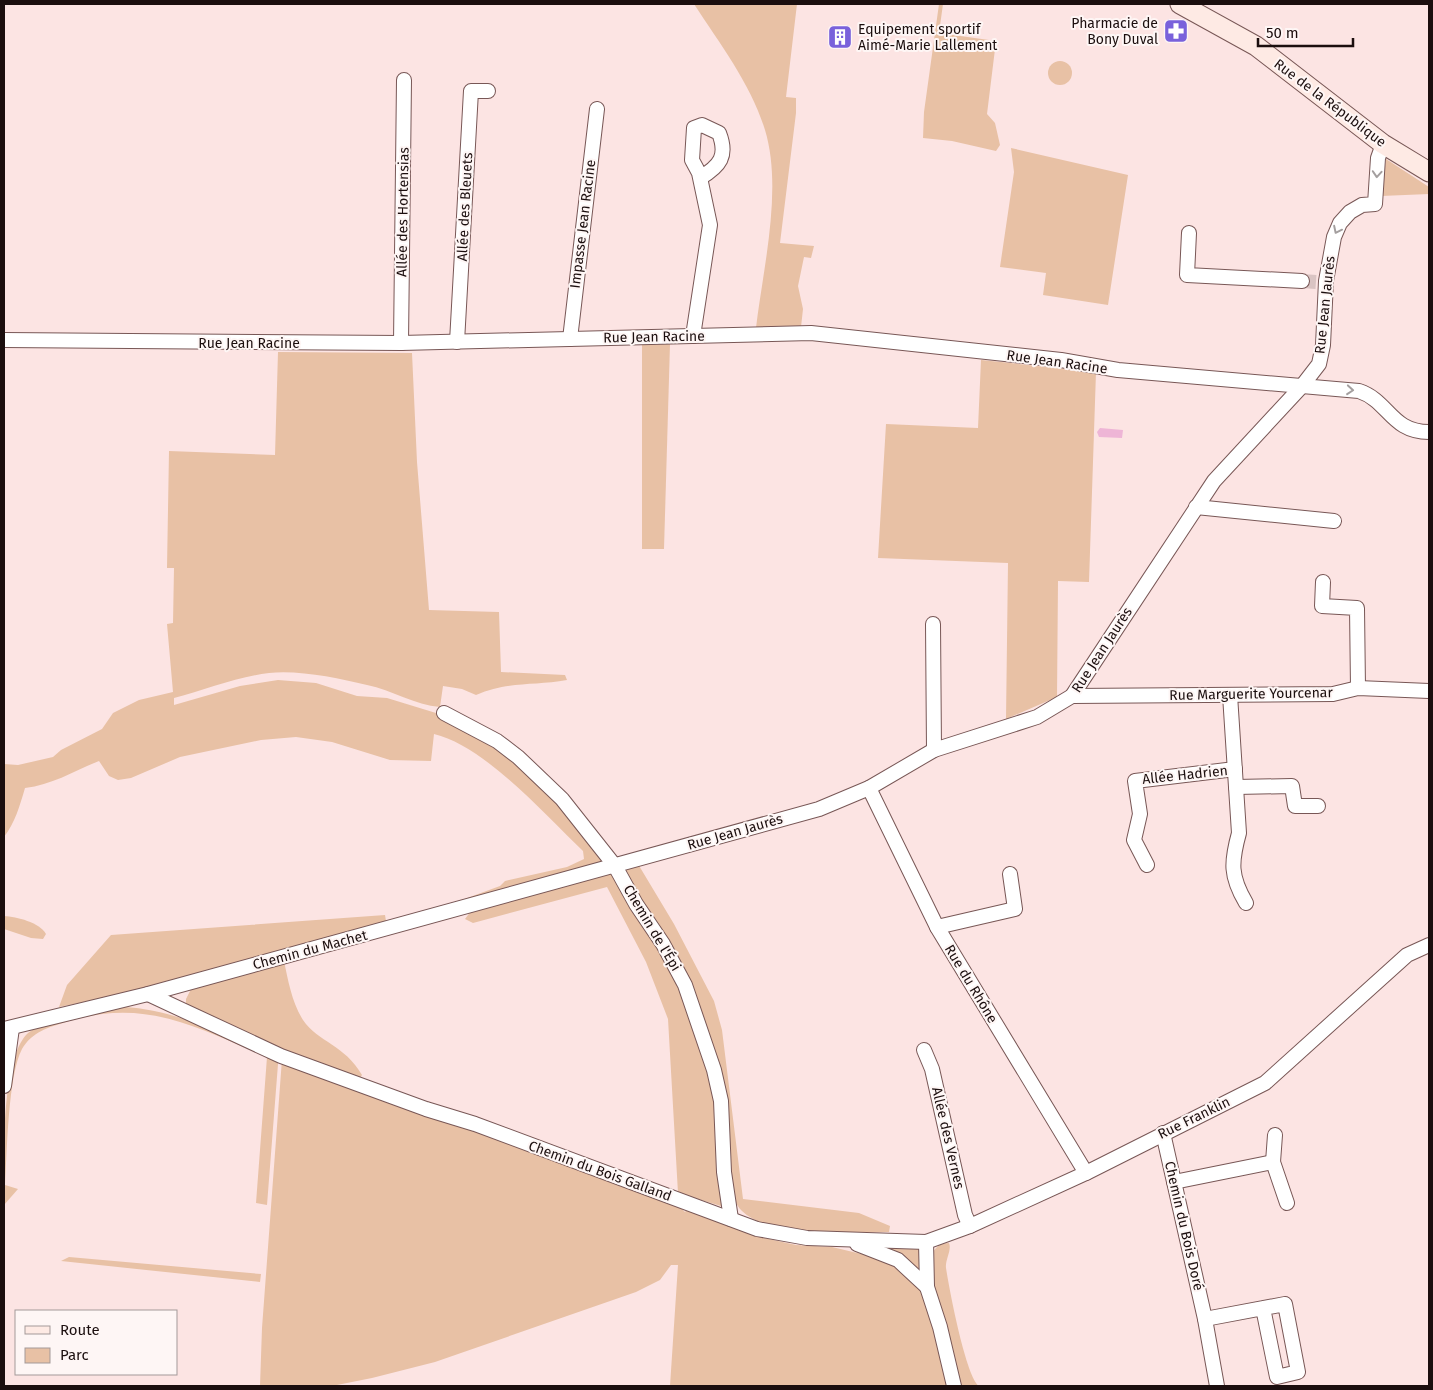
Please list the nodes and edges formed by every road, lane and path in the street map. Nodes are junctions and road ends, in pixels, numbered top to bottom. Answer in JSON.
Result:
{"nodes":[{"id":1,"x":1180,"y":4,"type":"edge"},
{"id":2,"x":1199,"y":8,"type":"edge"},
{"id":3,"x":404,"y":80,"type":"dead end"},
{"id":4,"x":488,"y":91,"type":"dead end"},
{"id":5,"x":597,"y":108,"type":"dead end"},
{"id":6,"x":1383,"y":144,"type":"junction"},
{"id":7,"x":1429,"y":172,"type":"edge"},
{"id":8,"x":700,"y":178,"type":"dead end"},
{"id":9,"x":1189,"y":233,"type":"dead end"},
{"id":10,"x":1302,"y":281,"type":"tunnel mouth"},
{"id":11,"x":693,"y":336,"type":"junction"},
{"id":12,"x":570,"y":339,"type":"junction"},
{"id":13,"x":4,"y":340,"type":"edge"},
{"id":14,"x":457,"y":342,"type":"junction"},
{"id":15,"x":402,"y":344,"type":"junction"},
{"id":16,"x":1302,"y":386,"type":"junction"},
{"id":17,"x":1429,"y":432,"type":"edge"},
{"id":18,"x":1196,"y":507,"type":"junction"},
{"id":19,"x":1334,"y":521,"type":"dead end"},
{"id":20,"x":1323,"y":582,"type":"dead end"},
{"id":21,"x":933,"y":624,"type":"dead end"},
{"id":22,"x":1358,"y":688,"type":"junction"},
{"id":23,"x":1429,"y":691,"type":"edge"},
{"id":24,"x":1230,"y":695,"type":"junction"},
{"id":25,"x":1072,"y":696,"type":"junction"},
{"id":26,"x":444,"y":713,"type":"dead end"},
{"id":27,"x":934,"y":750,"type":"junction"},
{"id":28,"x":1235,"y":769,"type":"junction"},
{"id":29,"x":1236,"y":787,"type":"junction"},
{"id":30,"x":868,"y":788,"type":"junction"},
{"id":31,"x":1318,"y":806,"type":"dead end"},
{"id":32,"x":615,"y":866,"type":"junction"},
{"id":33,"x":1147,"y":866,"type":"dead end"},
{"id":34,"x":1010,"y":874,"type":"dead end"},
{"id":35,"x":1246,"y":903,"type":"dead end"},
{"id":36,"x":937,"y":927,"type":"junction"},
{"id":37,"x":1429,"y":945,"type":"edge"},
{"id":38,"x":148,"y":994,"type":"junction"},
{"id":39,"x":8,"y":1029,"type":"edge"},
{"id":40,"x":924,"y":1050,"type":"dead end"},
{"id":41,"x":4,"y":1086,"type":"edge"},
{"id":42,"x":1163,"y":1133,"type":"junction"},
{"id":43,"x":1275,"y":1135,"type":"dead end"},
{"id":44,"x":1273,"y":1162,"type":"junction"},
{"id":45,"x":1086,"y":1173,"type":"junction"},
{"id":46,"x":1174,"y":1182,"type":"junction"},
{"id":47,"x":1287,"y":1203,"type":"dead end"},
{"id":48,"x":731,"y":1219,"type":"junction"},
{"id":49,"x":970,"y":1226,"type":"junction"},
{"id":50,"x":846,"y":1240,"type":"junction"},
{"id":51,"x":926,"y":1242,"type":"junction"},
{"id":52,"x":927,"y":1287,"type":"junction"},
{"id":53,"x":1263,"y":1308,"type":"junction"},
{"id":54,"x":1205,"y":1319,"type":"junction"},
{"id":55,"x":954,"y":1386,"type":"edge"},
{"id":56,"x":1217,"y":1386,"type":"edge"}],
"edges":[{"from":1,"to":2,"type":"street","name":"Rue de la République"},
{"from":2,"to":6,"type":"street","name":"Rue de la République"},
{"from":3,"to":15,"type":"street","name":"Allée des Hortensias"},
{"from":4,"to":14,"type":"street","name":"Allée des Bleuets"},
{"from":5,"to":12,"type":"street","name":"Impasse Jean Racine"},
{"from":6,"to":7,"type":"street","name":"Rue de la République"},
{"from":6,"to":16,"type":"street","name":"Rue Jean Jaurès","one_way":true},
{"from":8,"to":11,"type":"street"},
{"from":9,"to":10,"type":"street"},
{"from":11,"to":12,"type":"street","name":"Rue Jean Racine"},
{"from":11,"to":16,"type":"street","name":"Rue Jean Racine"},
{"from":12,"to":14,"type":"street","name":"Rue Jean Racine"},
{"from":13,"to":15,"type":"street","name":"Rue Jean Racine"},
{"from":14,"to":15,"type":"street","name":"Rue Jean Racine"},
{"from":16,"to":17,"type":"street","name":"Rue Jean Racine","one_way":true},
{"from":16,"to":18,"type":"street","name":"Rue Jean Jaurès"},
{"from":18,"to":19,"type":"street"},
{"from":18,"to":25,"type":"street","name":"Rue Jean Jaurès"},
{"from":20,"to":22,"type":"street"},
{"from":21,"to":27,"type":"street"},
{"from":22,"to":23,"type":"street","name":"Rue Marguerite Yourcenar"},
{"from":22,"to":24,"type":"street","name":"Rue Marguerite Yourcenar"},
{"from":24,"to":25,"type":"street","name":"Rue Marguerite Yourcenar"},
{"from":24,"to":28,"type":"street","name":"Allée Hadrien"},
{"from":25,"to":27,"type":"street","name":"Rue Jean Jaurès"},
{"from":26,"to":32,"type":"street","name":"Chemin de l'Épi"},
{"from":27,"to":30,"type":"street","name":"Rue Jean Jaurès"},
{"from":28,"to":29,"type":"street","name":"Allée Hadrien"},
{"from":28,"to":33,"type":"street","name":"Allée Hadrien"},
{"from":29,"to":31,"type":"street","name":"Allée Hadrien"},
{"from":29,"to":35,"type":"street","name":"Allée Hadrien"},
{"from":30,"to":32,"type":"street","name":"Rue Jean Jaurès"},
{"from":30,"to":36,"type":"street","name":"Rue du Rhône"},
{"from":32,"to":38,"type":"street","name":"Chemin du Machet"},
{"from":32,"to":48,"type":"street","name":"Chemin de l'Épi"},
{"from":34,"to":36,"type":"street"},
{"from":36,"to":45,"type":"street","name":"Rue du Rhône"},
{"from":37,"to":42,"type":"street","name":"Rue Franklin"},
{"from":38,"to":39,"type":"street","name":"Chemin du Machet"},
{"from":38,"to":48,"type":"street","name":"Chemin du Bois Galland"},
{"from":39,"to":41,"type":"street"},
{"from":40,"to":49,"type":"street","name":"Allée des Vernes"},
{"from":42,"to":45,"type":"street","name":"Rue Franklin"},
{"from":42,"to":46,"type":"street","name":"Chemin du Bois Doré"},
{"from":43,"to":44,"type":"street"},
{"from":44,"to":46,"type":"street"},
{"from":44,"to":47,"type":"street"},
{"from":45,"to":49,"type":"street","name":"Rue Franklin"},
{"from":46,"to":54,"type":"street","name":"Chemin du Bois Doré"},
{"from":48,"to":50,"type":"street","name":"Chemin du Bois Galland"},
{"from":49,"to":51,"type":"street","name":"Rue Franklin"},
{"from":50,"to":51,"type":"street","name":"Chemin du Bois Galland"},
{"from":50,"to":52,"type":"street"},
{"from":51,"to":52,"type":"street"},
{"from":52,"to":55,"type":"street"},
{"from":53,"to":53,"type":"street"},
{"from":53,"to":54,"type":"street"},
{"from":54,"to":56,"type":"street","name":"Chemin du Bois Doré"}]}
